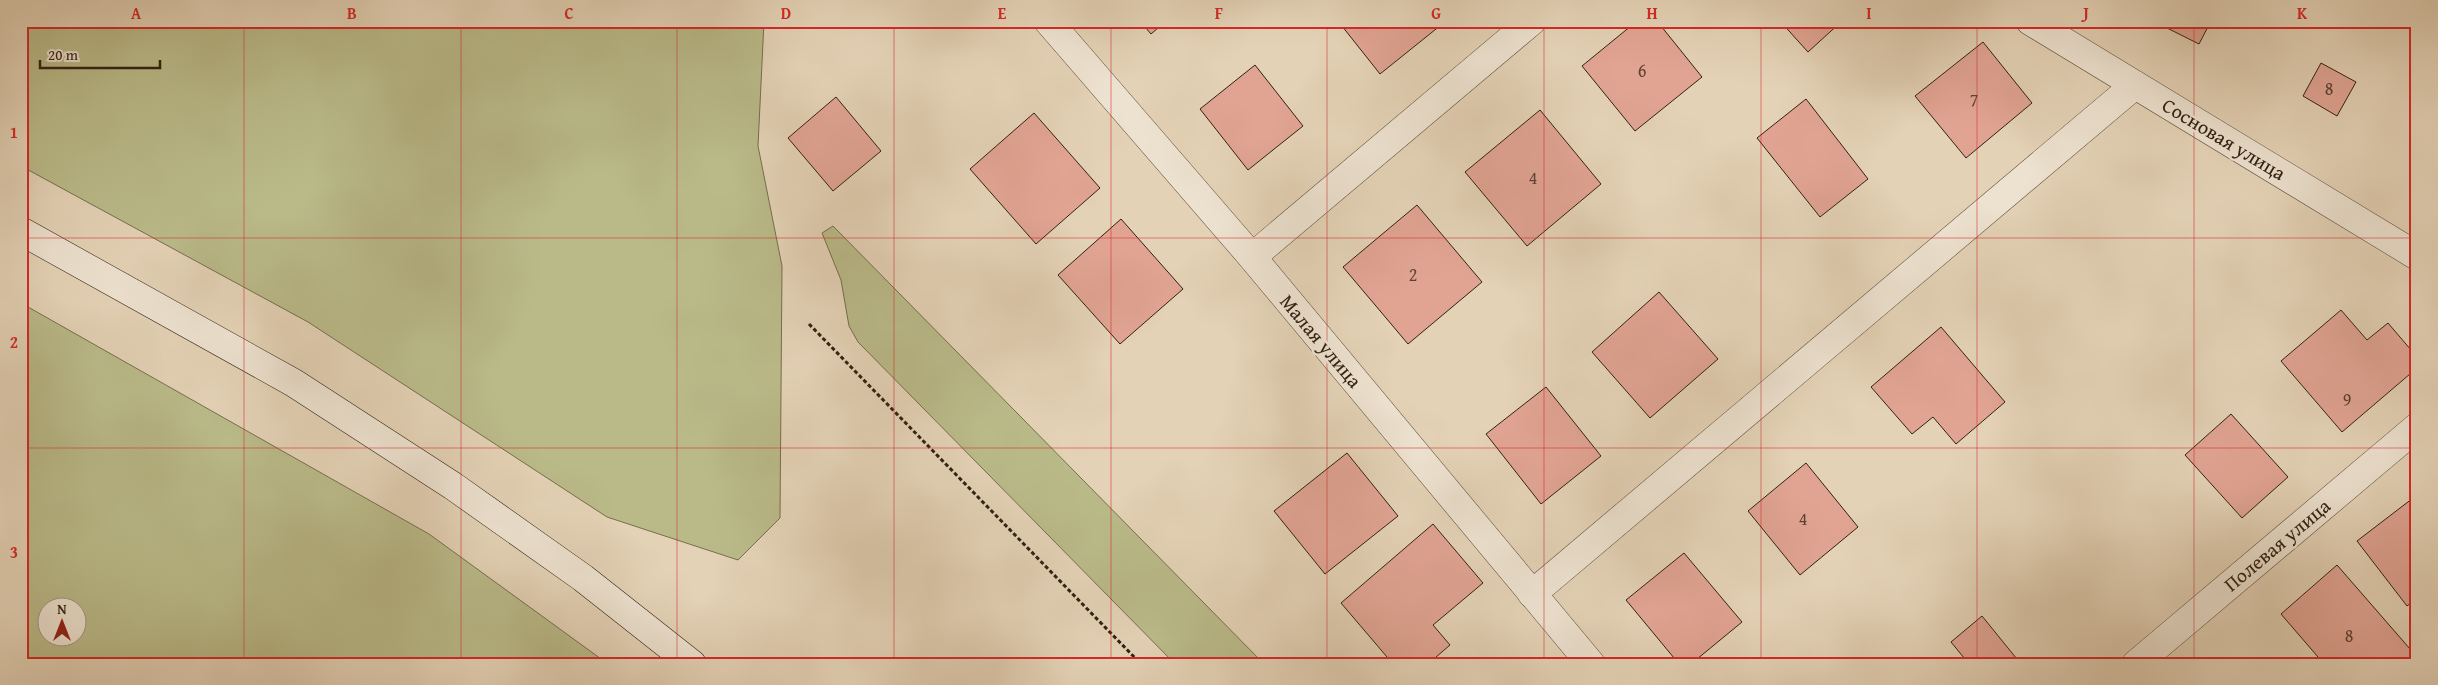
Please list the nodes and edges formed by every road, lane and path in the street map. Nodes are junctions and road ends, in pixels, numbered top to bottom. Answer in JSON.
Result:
{"nodes":[{"id":1,"x":1048,"y":21,"type":"edge"},
{"id":2,"x":1532,"y":21,"type":"edge"},
{"id":3,"x":2030,"y":21,"type":"edge"},
{"id":4,"x":2135,"y":85,"type":"junction"},
{"id":5,"x":21,"y":231,"type":"edge"},
{"id":6,"x":1252,"y":256,"type":"junction"},
{"id":7,"x":2417,"y":256,"type":"edge"},
{"id":8,"x":809,"y":324,"type":"dead end"},
{"id":9,"x":2417,"y":427,"type":"edge"},
{"id":10,"x":1532,"y":594,"type":"junction"},
{"id":11,"x":692,"y":664,"type":"edge"},
{"id":12,"x":1141,"y":664,"type":"edge"},
{"id":13,"x":1591,"y":664,"type":"edge"},
{"id":14,"x":2136,"y":664,"type":"edge"}],
"edges":[{"from":1,"to":6,"type":"street","name":"Малая улица"},
{"from":2,"to":6,"type":"street"},
{"from":3,"to":4,"type":"street","name":"Сосновая улица"},
{"from":4,"to":7,"type":"street","name":"Сосновая улица"},
{"from":4,"to":10,"type":"street"},
{"from":5,"to":11,"type":"street"},
{"from":6,"to":10,"type":"street","name":"Малая улица"},
{"from":8,"to":12,"type":"path"},
{"from":9,"to":14,"type":"street","name":"Полевая улица"},
{"from":10,"to":13,"type":"street","name":"Малая улица"}]}
